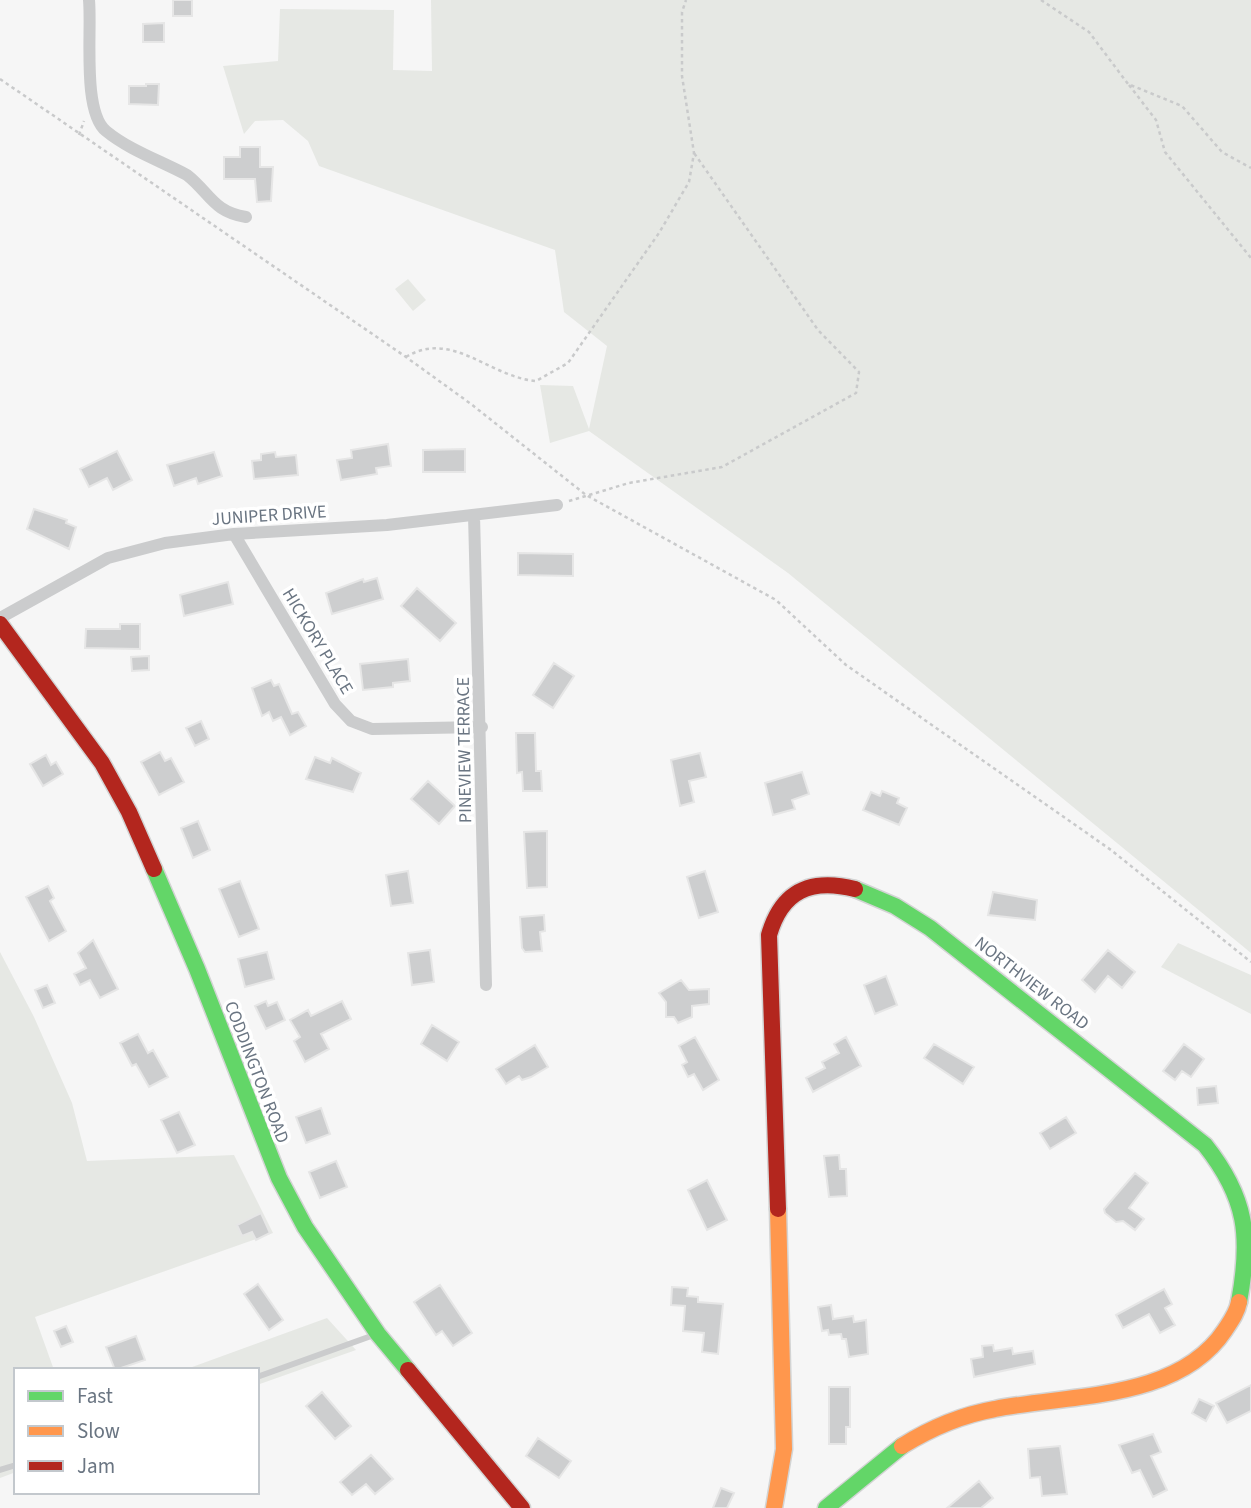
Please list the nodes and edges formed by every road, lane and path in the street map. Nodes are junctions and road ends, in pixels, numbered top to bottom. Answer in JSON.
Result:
{"nodes":[{"id":1,"x":89,"y":0,"type":"edge"},
{"id":2,"x":686,"y":0,"type":"edge"},
{"id":3,"x":1041,"y":0,"type":"edge"},
{"id":4,"x":0,"y":79,"type":"edge"},
{"id":5,"x":1128,"y":84,"type":"junction"},
{"id":6,"x":694,"y":153,"type":"junction"},
{"id":7,"x":1251,"y":168,"type":"edge"},
{"id":8,"x":246,"y":217,"type":"dead end"},
{"id":9,"x":1251,"y":258,"type":"edge"},
{"id":10,"x":406,"y":357,"type":"junction"},
{"id":11,"x":586,"y":495,"type":"junction"},
{"id":12,"x":557,"y":505,"type":"joint"},
{"id":13,"x":474,"y":515,"type":"junction"},
{"id":14,"x":234,"y":534,"type":"junction"},
{"id":15,"x":0,"y":618,"type":"edge"},
{"id":16,"x":0,"y":624,"type":"edge"},
{"id":17,"x":482,"y":727,"type":"junction"},
{"id":18,"x":1251,"y":962,"type":"edge"},
{"id":19,"x":486,"y":985,"type":"dead end"},
{"id":20,"x":378,"y":1334,"type":"junction"},
{"id":21,"x":259,"y":1376,"type":"edge"},
{"id":22,"x":522,"y":1508,"type":"edge"},
{"id":23,"x":774,"y":1508,"type":"edge"},
{"id":24,"x":826,"y":1508,"type":"edge"}],
"edges":[{"from":1,"to":8,"type":"street"},
{"from":2,"to":6,"type":"path"},
{"from":3,"to":5,"type":"path"},
{"from":4,"to":10,"type":"path"},
{"from":5,"to":7,"type":"path"},
{"from":5,"to":9,"type":"path"},
{"from":6,"to":10,"type":"path"},
{"from":6,"to":11,"type":"path"},
{"from":10,"to":11,"type":"path"},
{"from":11,"to":12,"type":"path"},
{"from":11,"to":18,"type":"path"},
{"from":12,"to":13,"type":"street","name":"JUNIPER DRIVE"},
{"from":13,"to":14,"type":"street","name":"JUNIPER DRIVE"},
{"from":13,"to":17,"type":"street","name":"PINEVIEW TERRACE"},
{"from":14,"to":15,"type":"street","name":"JUNIPER DRIVE"},
{"from":14,"to":17,"type":"street","name":"HICKORY PLACE"},
{"from":16,"to":20,"type":"street","name":"CODDINGTON ROAD"},
{"from":17,"to":19,"type":"street","name":"PINEVIEW TERRACE"},
{"from":20,"to":21,"type":"lane"},
{"from":20,"to":22,"type":"street","name":"CODDINGTON ROAD"},
{"from":23,"to":24,"type":"street","name":"NORTHVIEW ROAD"}]}
